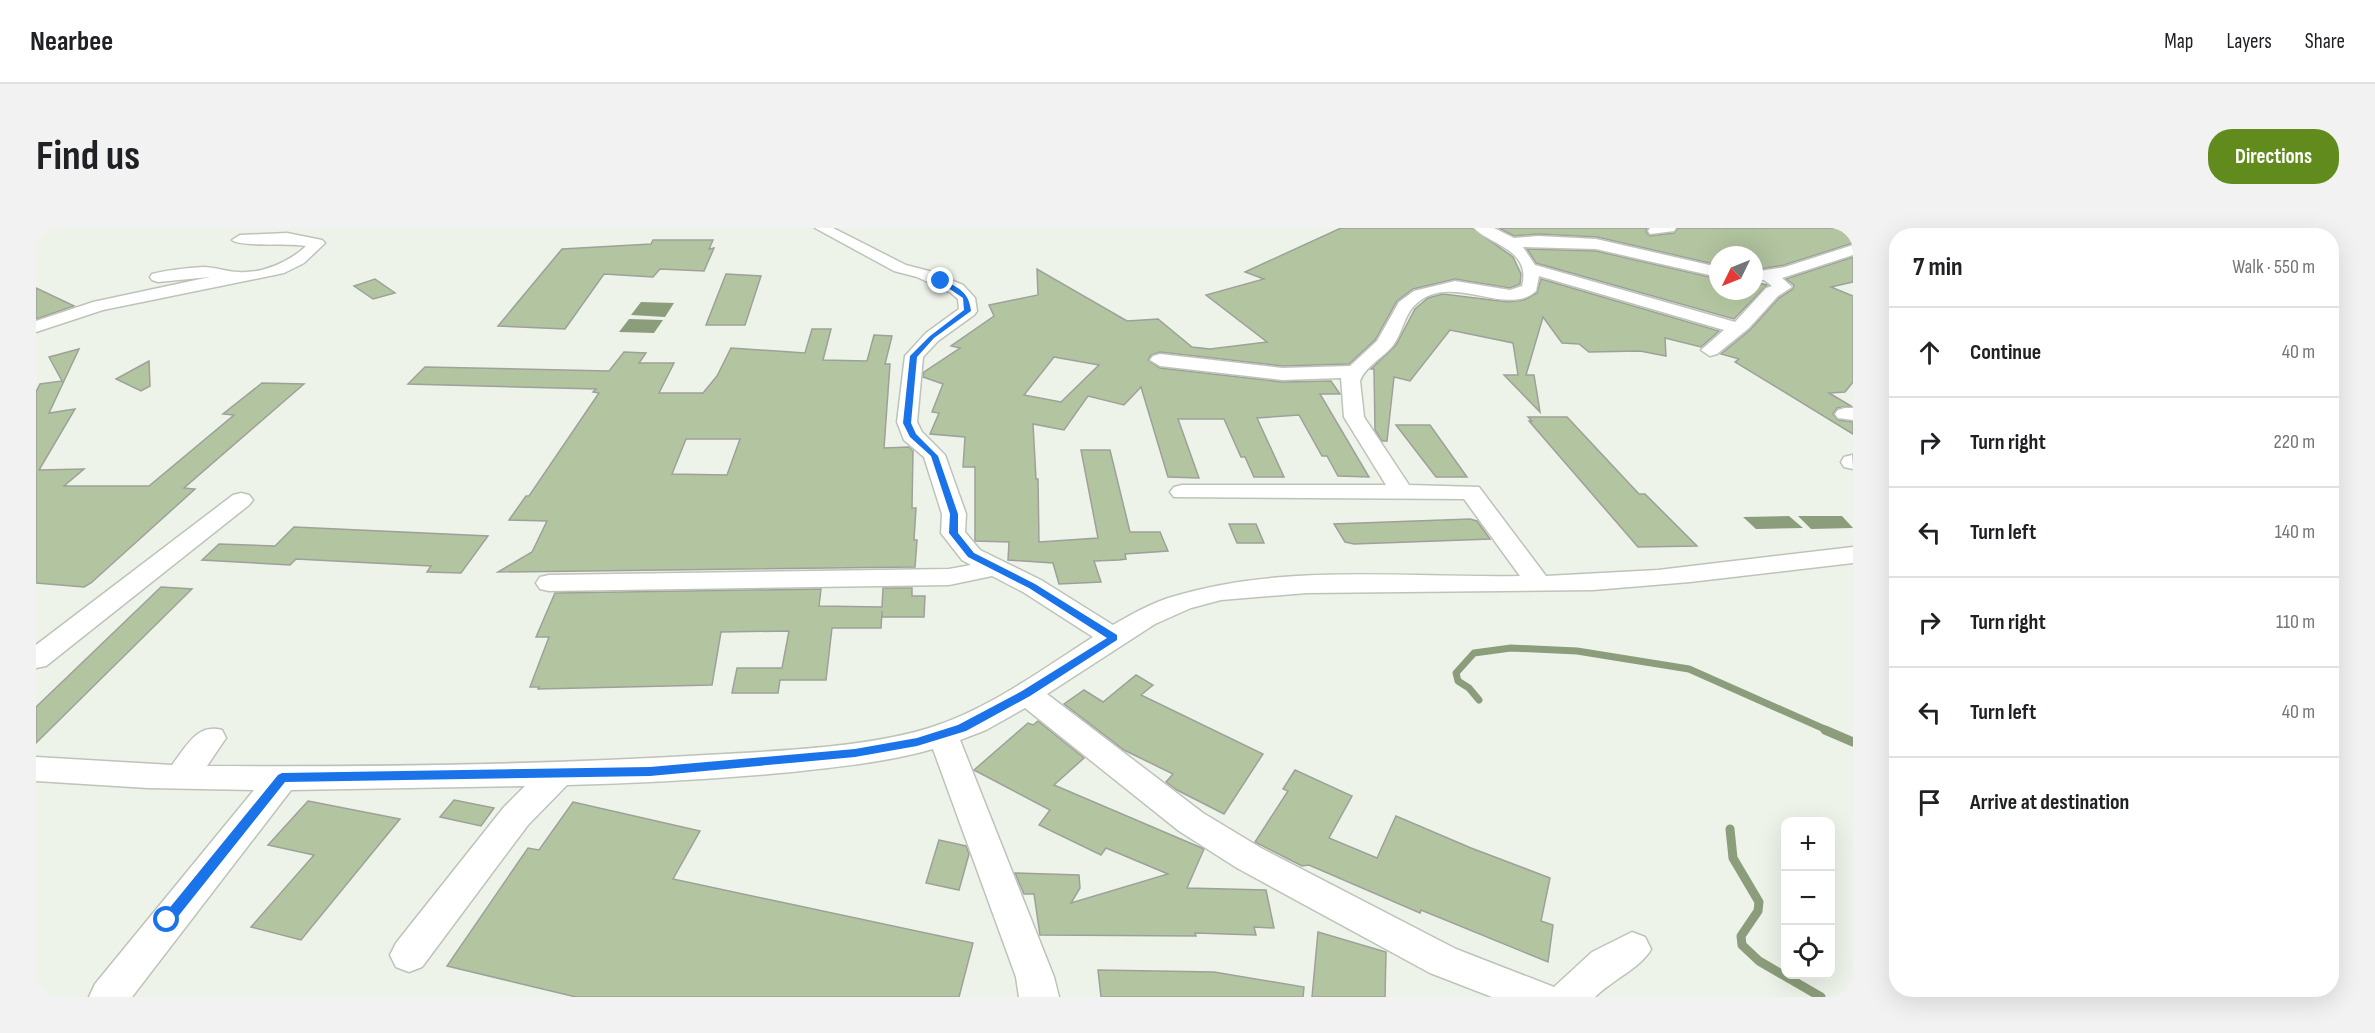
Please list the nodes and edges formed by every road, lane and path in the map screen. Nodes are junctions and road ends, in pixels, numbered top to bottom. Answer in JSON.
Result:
{"nodes":[{"id":1,"x":822,"y":228,"type":"edge"},
{"id":2,"x":1481,"y":228,"type":"edge"},
{"id":3,"x":240,"y":240,"type":"dead end"},
{"id":4,"x":1512,"y":243,"type":"junction"},
{"id":5,"x":1853,"y":250,"type":"edge"},
{"id":6,"x":1530,"y":268,"type":"junction"},
{"id":7,"x":1709,"y":270,"type":"edge"},
{"id":8,"x":1763,"y":276,"type":"edge"},
{"id":9,"x":158,"y":277,"type":"dead end"},
{"id":10,"x":1763,"y":277,"type":"edge"},
{"id":11,"x":231,"y":278,"type":"junction"},
{"id":12,"x":36,"y":327,"type":"edge"},
{"id":13,"x":1738,"y":328,"type":"junction"},
{"id":14,"x":1710,"y":350,"type":"dead end"},
{"id":15,"x":1160,"y":360,"type":"dead end"},
{"id":16,"x":1354,"y":372,"type":"junction"},
{"id":17,"x":1182,"y":492,"type":"dead end"},
{"id":18,"x":1402,"y":492,"type":"junction"},
{"id":19,"x":241,"y":500,"type":"dead end"},
{"id":20,"x":1853,"y":555,"type":"edge"},
{"id":21,"x":993,"y":568,"type":"junction"},
{"id":22,"x":549,"y":583,"type":"dead end"},
{"id":23,"x":1538,"y":583,"type":"junction"},
{"id":24,"x":1114,"y":638,"type":"junction"},
{"id":25,"x":36,"y":659,"type":"edge"},
{"id":26,"x":1026,"y":693,"type":"junction"},
{"id":27,"x":943,"y":735,"type":"junction"},
{"id":28,"x":211,"y":738,"type":"dead end"},
{"id":29,"x":36,"y":769,"type":"edge"},
{"id":30,"x":558,"y":774,"type":"junction"},
{"id":31,"x":180,"y":777,"type":"junction"},
{"id":32,"x":282,"y":778,"type":"junction"},
{"id":33,"x":1632,"y":949,"type":"dead end"},
{"id":34,"x":409,"y":955,"type":"dead end"},
{"id":35,"x":109,"y":997,"type":"edge"},
{"id":36,"x":1039,"y":997,"type":"edge"},
{"id":37,"x":1539,"y":997,"type":"edge"},
{"id":38,"x":1569,"y":997,"type":"edge"}],
"edges":[{"from":1,"to":21,"type":"street"},
{"from":2,"to":4,"type":"street"},
{"from":3,"to":11,"type":"street"},
{"from":4,"to":6,"type":"street"},
{"from":4,"to":7,"type":"street"},
{"from":5,"to":8,"type":"street"},
{"from":6,"to":13,"type":"street"},
{"from":6,"to":16,"type":"street"},
{"from":9,"to":11,"type":"street"},
{"from":10,"to":13,"type":"street"},
{"from":11,"to":12,"type":"street"},
{"from":13,"to":14,"type":"street"},
{"from":15,"to":16,"type":"street"},
{"from":16,"to":18,"type":"street"},
{"from":17,"to":18,"type":"street"},
{"from":18,"to":23,"type":"street"},
{"from":19,"to":25,"type":"street"},
{"from":20,"to":23,"type":"street"},
{"from":21,"to":22,"type":"street"},
{"from":21,"to":24,"type":"street"},
{"from":23,"to":24,"type":"street"},
{"from":24,"to":26,"type":"street"},
{"from":26,"to":27,"type":"street"},
{"from":26,"to":37,"type":"street"},
{"from":27,"to":30,"type":"street"},
{"from":27,"to":36,"type":"street"},
{"from":28,"to":31,"type":"street"},
{"from":29,"to":31,"type":"street"},
{"from":30,"to":32,"type":"street"},
{"from":30,"to":34,"type":"street"},
{"from":31,"to":32,"type":"street"},
{"from":32,"to":35,"type":"street"},
{"from":33,"to":38,"type":"street"}]}
